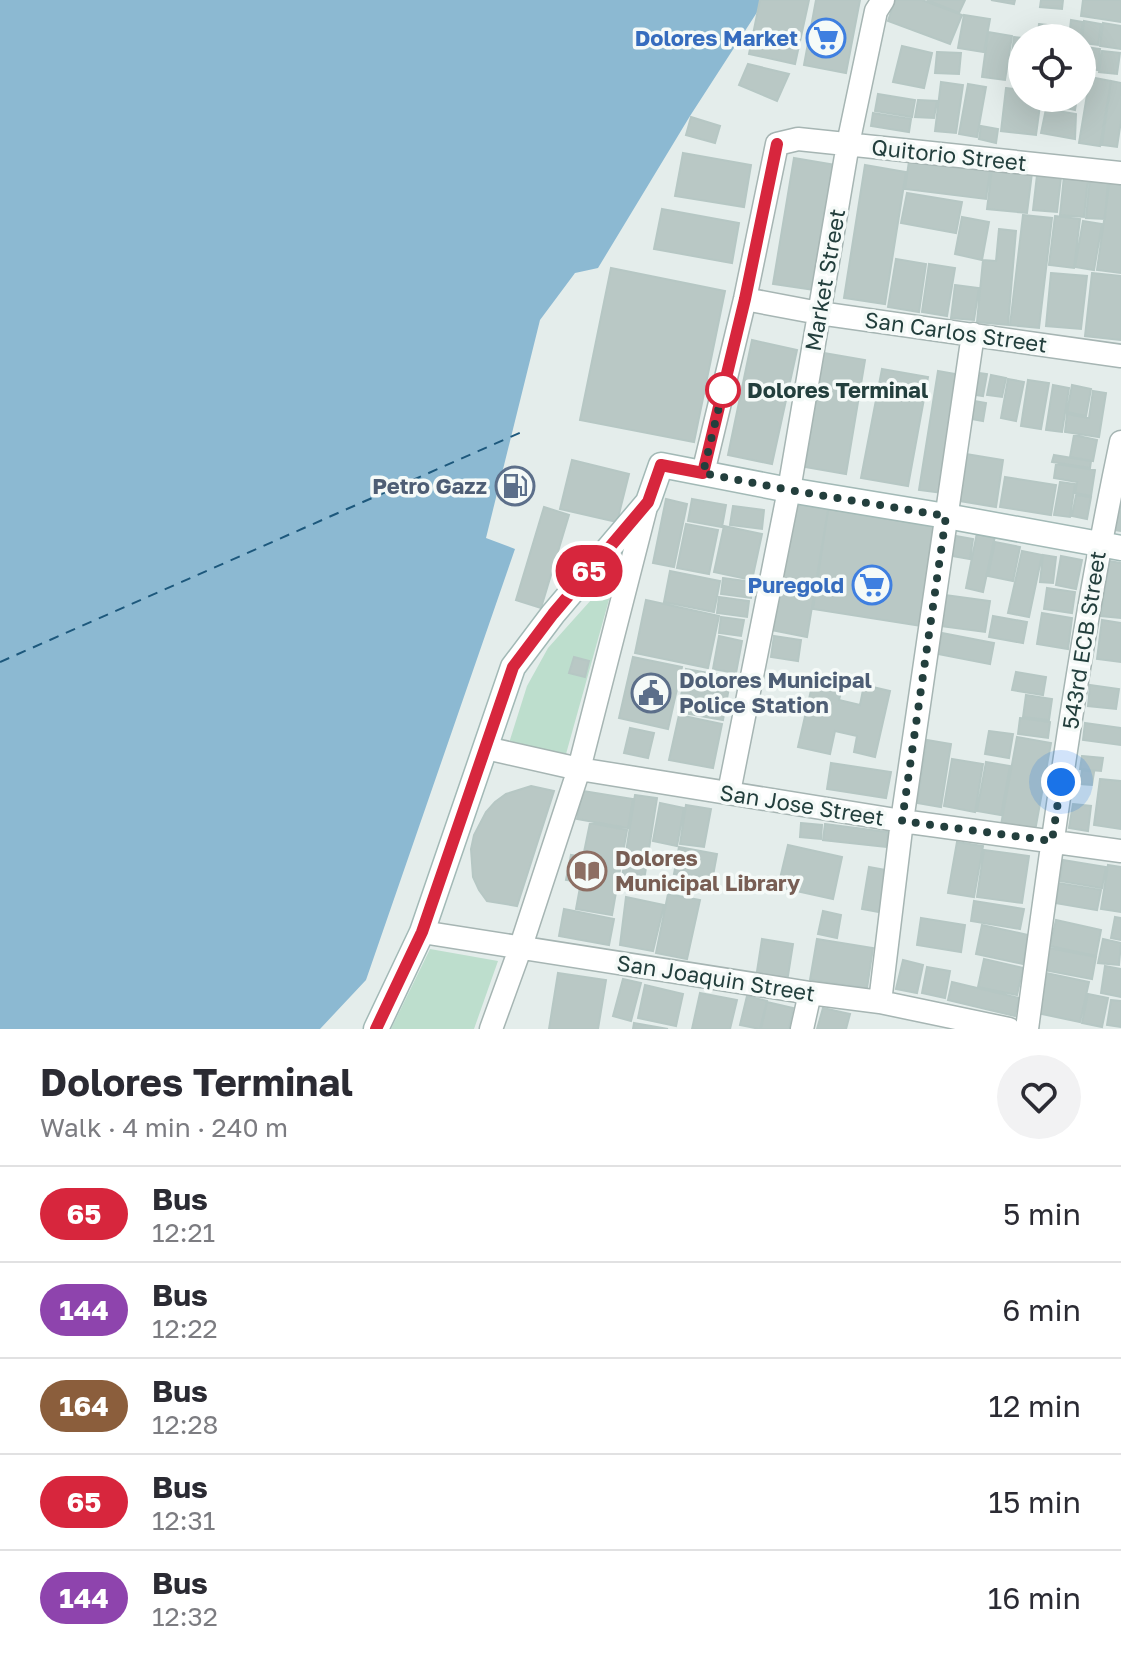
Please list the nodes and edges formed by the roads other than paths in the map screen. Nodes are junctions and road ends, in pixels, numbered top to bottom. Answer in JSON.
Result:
{"nodes":[{"id":1,"x":883,"y":0,"type":"edge"},
{"id":2,"x":848,"y":144,"type":"junction"},
{"id":3,"x":1121,"y":173,"type":"edge"},
{"id":4,"x":745,"y":299,"type":"junction"},
{"id":5,"x":819,"y":313,"type":"junction"},
{"id":6,"x":973,"y":334,"type":"junction"},
{"id":7,"x":1121,"y":356,"type":"edge"},
{"id":8,"x":1121,"y":442,"type":"edge"},
{"id":9,"x":703,"y":473,"type":"junction"},
{"id":10,"x":789,"y":490,"type":"junction"},
{"id":11,"x":648,"y":502,"type":"junction"},
{"id":12,"x":946,"y":516,"type":"junction"},
{"id":13,"x":1110,"y":546,"type":"edge"},
{"id":14,"x":486,"y":748,"type":"junction"},
{"id":15,"x":579,"y":769,"type":"junction"},
{"id":16,"x":729,"y":792,"type":"junction"},
{"id":17,"x":902,"y":821,"type":"junction"},
{"id":18,"x":1052,"y":841,"type":"junction"},
{"id":19,"x":1121,"y":851,"type":"edge"},
{"id":20,"x":422,"y":932,"type":"junction"},
{"id":21,"x":520,"y":949,"type":"junction"},
{"id":22,"x":810,"y":993,"type":"junction"},
{"id":23,"x":880,"y":1002,"type":"junction"},
{"id":24,"x":376,"y":1029,"type":"edge"},
{"id":25,"x":491,"y":1029,"type":"edge"},
{"id":26,"x":802,"y":1029,"type":"edge"},
{"id":27,"x":1009,"y":1029,"type":"edge"},
{"id":28,"x":1027,"y":1029,"type":"edge"}],
"edges":[{"from":1,"to":2,"type":"street","name":"Market Street"},
{"from":2,"to":3,"type":"street","name":"Quitorio Street"},
{"from":2,"to":4,"type":"street","name":"Quitorio Street"},
{"from":2,"to":5,"type":"street","name":"Market Street"},
{"from":4,"to":5,"type":"street","name":"San Carlos Street"},
{"from":4,"to":9,"type":"street"},
{"from":5,"to":6,"type":"street","name":"San Carlos Street"},
{"from":5,"to":10,"type":"street","name":"Market Street"},
{"from":6,"to":7,"type":"street","name":"San Carlos Street"},
{"from":6,"to":12,"type":"street"},
{"from":8,"to":13,"type":"street","name":"543rd ECB Street"},
{"from":9,"to":10,"type":"street"},
{"from":9,"to":11,"type":"street"},
{"from":10,"to":12,"type":"street"},
{"from":10,"to":16,"type":"street","name":"Market Street"},
{"from":11,"to":14,"type":"street"},
{"from":11,"to":15,"type":"street"},
{"from":12,"to":13,"type":"street"},
{"from":12,"to":17,"type":"street"},
{"from":13,"to":18,"type":"street","name":"543rd ECB Street"},
{"from":14,"to":15,"type":"street","name":"San Jose Street"},
{"from":14,"to":20,"type":"street"},
{"from":15,"to":16,"type":"street","name":"San Jose Street"},
{"from":15,"to":21,"type":"street"},
{"from":16,"to":17,"type":"street","name":"San Jose Street"},
{"from":17,"to":18,"type":"street","name":"San Jose Street"},
{"from":17,"to":23,"type":"street"},
{"from":18,"to":19,"type":"street","name":"San Jose Street"},
{"from":18,"to":28,"type":"street","name":"543rd ECB Street"},
{"from":20,"to":21,"type":"street","name":"San Joaquin Street"},
{"from":20,"to":24,"type":"street"},
{"from":21,"to":22,"type":"street","name":"San Joaquin Street"},
{"from":21,"to":25,"type":"street"},
{"from":22,"to":23,"type":"street","name":"San Joaquin Street"},
{"from":22,"to":26,"type":"street"},
{"from":23,"to":27,"type":"street","name":"San Joaquin Street"}]}
